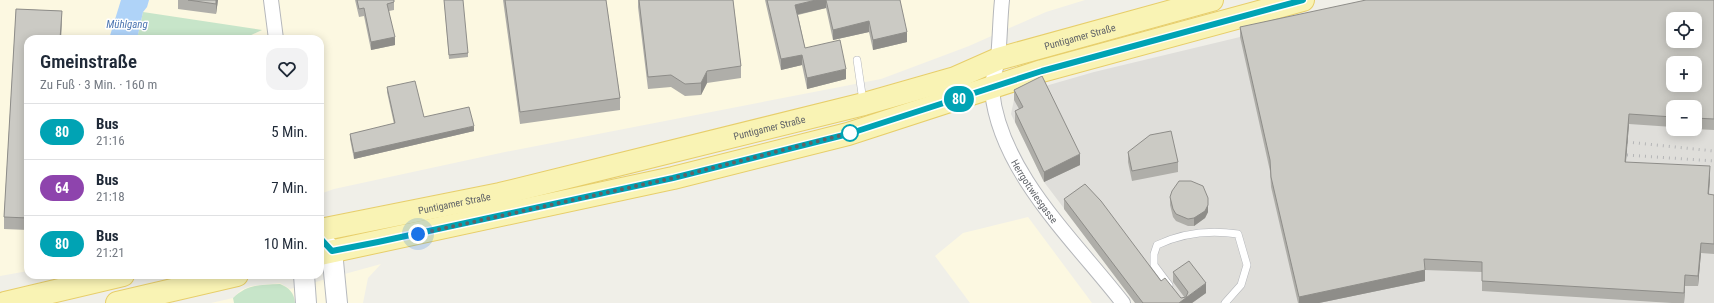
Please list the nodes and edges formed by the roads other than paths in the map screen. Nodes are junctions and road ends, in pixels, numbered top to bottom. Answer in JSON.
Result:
{"nodes":[{"id":1,"x":271,"y":0,"type":"edge"},
{"id":2,"x":1002,"y":0,"type":"edge"},
{"id":3,"x":1212,"y":0,"type":"edge"},
{"id":4,"x":1303,"y":0,"type":"edge"},
{"id":5,"x":275,"y":35,"type":"edge"},
{"id":6,"x":998,"y":59,"type":"junction"},
{"id":7,"x":858,"y":60,"type":"dead end"},
{"id":8,"x":992,"y":88,"type":"junction"},
{"id":9,"x":864,"y":104,"type":"junction"},
{"id":10,"x":324,"y":229,"type":"edge"},
{"id":11,"x":324,"y":248,"type":"edge"},
{"id":12,"x":108,"y":279,"type":"edge"},
{"id":13,"x":220,"y":279,"type":"edge"},
{"id":14,"x":304,"y":279,"type":"edge"},
{"id":15,"x":1174,"y":292,"type":"edge"},
{"id":16,"x":5,"y":303,"type":"edge"},
{"id":17,"x":117,"y":303,"type":"edge"},
{"id":18,"x":306,"y":303,"type":"edge"},
{"id":19,"x":337,"y":303,"type":"edge"},
{"id":20,"x":1123,"y":303,"type":"edge"},
{"id":21,"x":1225,"y":303,"type":"edge"}],
"edges":[{"from":1,"to":5,"type":"street"},
{"from":2,"to":6,"type":"street","name":"Herrgottwiesgasse"},
{"from":3,"to":6,"type":"main road","name":"Puntigamer Straße"},
{"from":4,"to":8,"type":"main road"},
{"from":6,"to":8,"type":"street","name":"Herrgottwiesgasse"},
{"from":6,"to":9,"type":"main road","name":"Puntigamer Straße"},
{"from":7,"to":9,"type":"lane"},
{"from":8,"to":11,"type":"main road"},
{"from":8,"to":20,"type":"street","name":"Herrgottwiesgasse"},
{"from":9,"to":10,"type":"main road","name":"Puntigamer Straße"},
{"from":11,"to":19,"type":"main road"},
{"from":12,"to":16,"type":"main road"},
{"from":13,"to":17,"type":"main road"},
{"from":14,"to":18,"type":"main road"},
{"from":15,"to":21,"type":"lane"}]}
